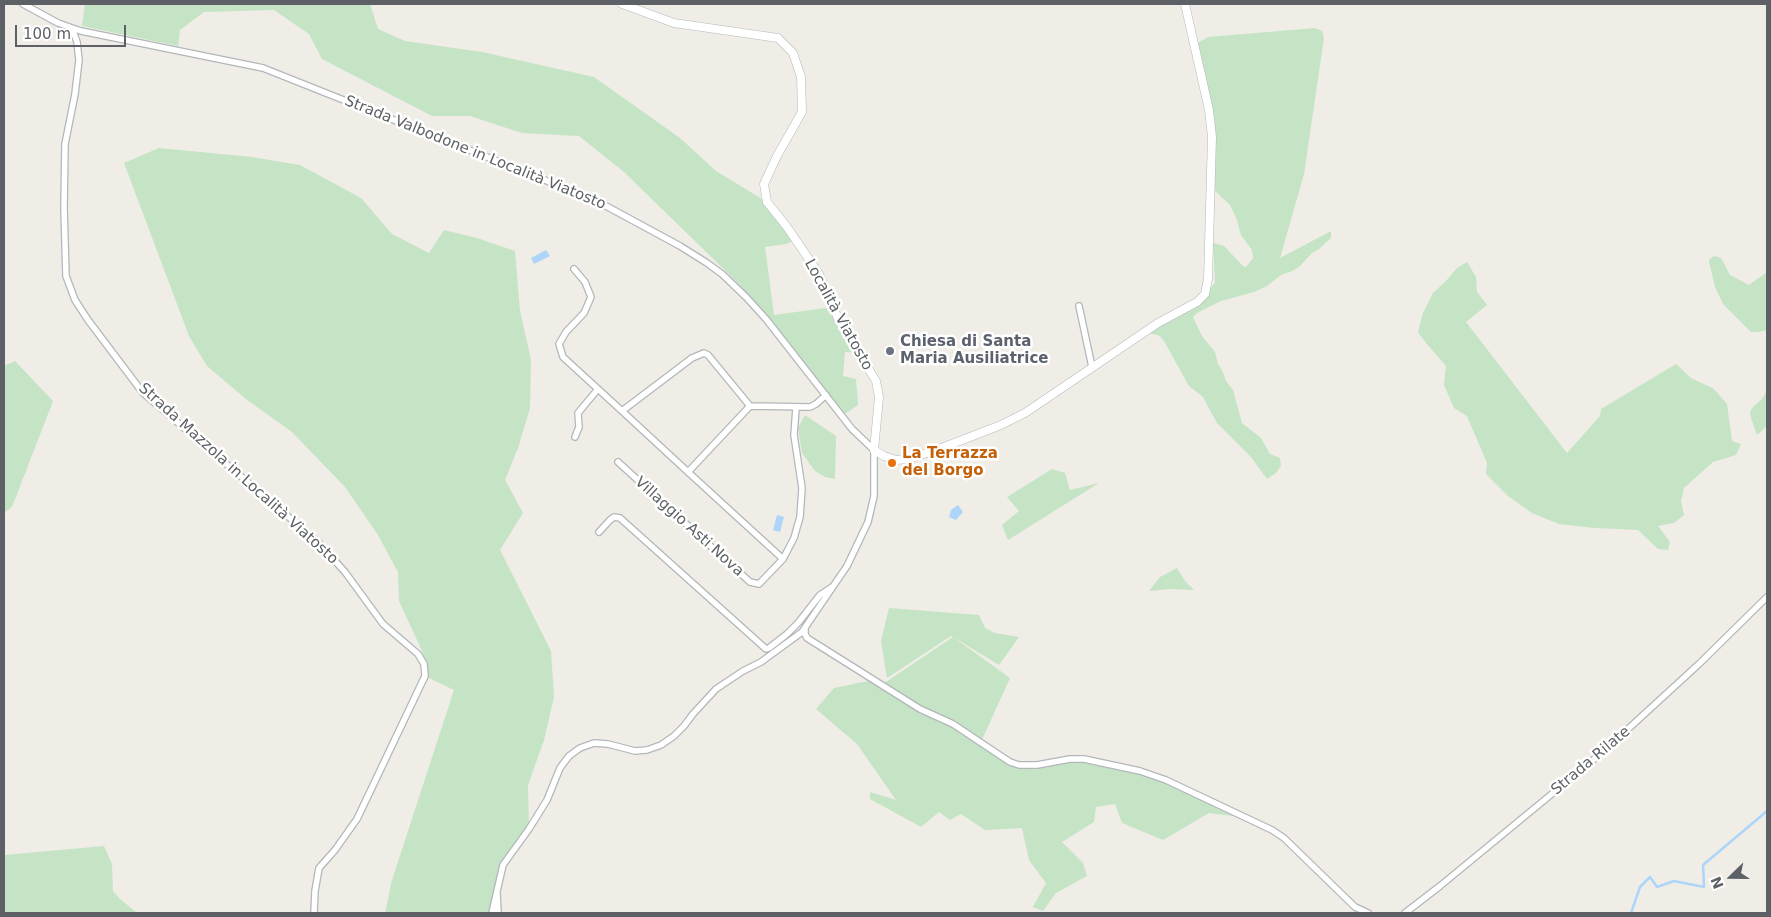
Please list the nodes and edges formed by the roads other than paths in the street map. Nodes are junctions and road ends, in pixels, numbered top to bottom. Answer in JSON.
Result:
{"nodes":[{"id":1,"x":23,"y":4,"type":"edge"},
{"id":2,"x":622,"y":4,"type":"edge"},
{"id":3,"x":1185,"y":4,"type":"edge"},
{"id":4,"x":72,"y":28,"type":"junction"},
{"id":5,"x":574,"y":269,"type":"dead end"},
{"id":6,"x":1079,"y":306,"type":"dead end"},
{"id":7,"x":1092,"y":367,"type":"junction"},
{"id":8,"x":598,"y":389,"type":"junction"},
{"id":9,"x":826,"y":396,"type":"junction"},
{"id":10,"x":750,"y":406,"type":"junction"},
{"id":11,"x":796,"y":408,"type":"junction"},
{"id":12,"x":622,"y":411,"type":"junction"},
{"id":13,"x":575,"y":438,"type":"dead end"},
{"id":14,"x":874,"y":450,"type":"junction"},
{"id":15,"x":618,"y":462,"type":"dead end"},
{"id":16,"x":688,"y":472,"type":"junction"},
{"id":17,"x":599,"y":532,"type":"dead end"},
{"id":18,"x":783,"y":560,"type":"junction"},
{"id":19,"x":834,"y":586,"type":"junction"},
{"id":20,"x":1767,"y":597,"type":"edge"},
{"id":21,"x":805,"y":626,"type":"junction"},
{"id":22,"x":497,"y":893,"type":"junction"},
{"id":23,"x":314,"y":913,"type":"edge"},
{"id":24,"x":492,"y":913,"type":"edge"},
{"id":25,"x":498,"y":913,"type":"edge"},
{"id":26,"x":1368,"y":913,"type":"edge"},
{"id":27,"x":1405,"y":913,"type":"edge"}],
"edges":[{"from":1,"to":4,"type":"street","name":"Strada Valbodone in Località Viatosto"},
{"from":2,"to":14,"type":"street","name":"Località Viatosto"},
{"from":3,"to":7,"type":"street"},
{"from":4,"to":9,"type":"street","name":"Strada Valbodone in Località Viatosto"},
{"from":4,"to":23,"type":"street","name":"Strada Mazzola in Località Viatosto"},
{"from":5,"to":8,"type":"street"},
{"from":6,"to":7,"type":"street"},
{"from":7,"to":14,"type":"street"},
{"from":8,"to":12,"type":"street"},
{"from":8,"to":13,"type":"street"},
{"from":9,"to":11,"type":"street"},
{"from":9,"to":14,"type":"street","name":"Strada Valbodone in Località Viatosto"},
{"from":10,"to":11,"type":"street"},
{"from":10,"to":12,"type":"street"},
{"from":10,"to":16,"type":"street"},
{"from":11,"to":18,"type":"street","name":"Villaggio Asti Nova"},
{"from":12,"to":16,"type":"street"},
{"from":14,"to":19,"type":"street"},
{"from":15,"to":18,"type":"street","name":"Villaggio Asti Nova"},
{"from":16,"to":18,"type":"street"},
{"from":17,"to":19,"type":"street"},
{"from":19,"to":21,"type":"street"},
{"from":20,"to":27,"type":"street","name":"Strada Rilate"},
{"from":21,"to":22,"type":"street"},
{"from":21,"to":26,"type":"street"},
{"from":22,"to":24,"type":"street"},
{"from":22,"to":25,"type":"street"}]}
